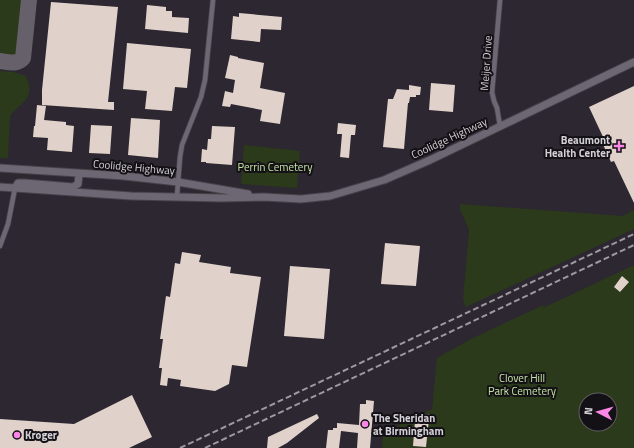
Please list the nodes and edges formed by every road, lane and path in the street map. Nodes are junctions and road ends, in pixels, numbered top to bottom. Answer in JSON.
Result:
{"nodes":[{"id":1,"x":213,"y":0,"type":"edge"},
{"id":2,"x":500,"y":0,"type":"edge"},
{"id":3,"x":634,"y":62,"type":"edge"},
{"id":4,"x":500,"y":126,"type":"junction"},
{"id":5,"x":0,"y":168,"type":"edge"},
{"id":6,"x":79,"y":174,"type":"junction"},
{"id":7,"x":178,"y":182,"type":"junction"},
{"id":8,"x":0,"y":187,"type":"edge"},
{"id":9,"x":15,"y":188,"type":"junction"},
{"id":10,"x":177,"y":196,"type":"junction"},
{"id":11,"x":264,"y":197,"type":"junction"},
{"id":12,"x":0,"y":246,"type":"edge"}],
"edges":[{"from":1,"to":7,"type":"street"},
{"from":2,"to":4,"type":"street","name":"Meijer Drive"},
{"from":3,"to":4,"type":"main road","name":"Coolidge Highway"},
{"from":4,"to":11,"type":"main road","name":"Coolidge Highway"},
{"from":5,"to":6,"type":"main road","name":"Coolidge Highway"},
{"from":6,"to":7,"type":"main road","name":"Coolidge Highway"},
{"from":6,"to":9,"type":"main road"},
{"from":7,"to":10,"type":"street"},
{"from":7,"to":11,"type":"main road","name":"Coolidge Highway"},
{"from":8,"to":9,"type":"main road","name":"Coolidge Highway"},
{"from":9,"to":10,"type":"main road","name":"Coolidge Highway"},
{"from":9,"to":12,"type":"street"},
{"from":10,"to":11,"type":"main road","name":"Coolidge Highway"}]}
